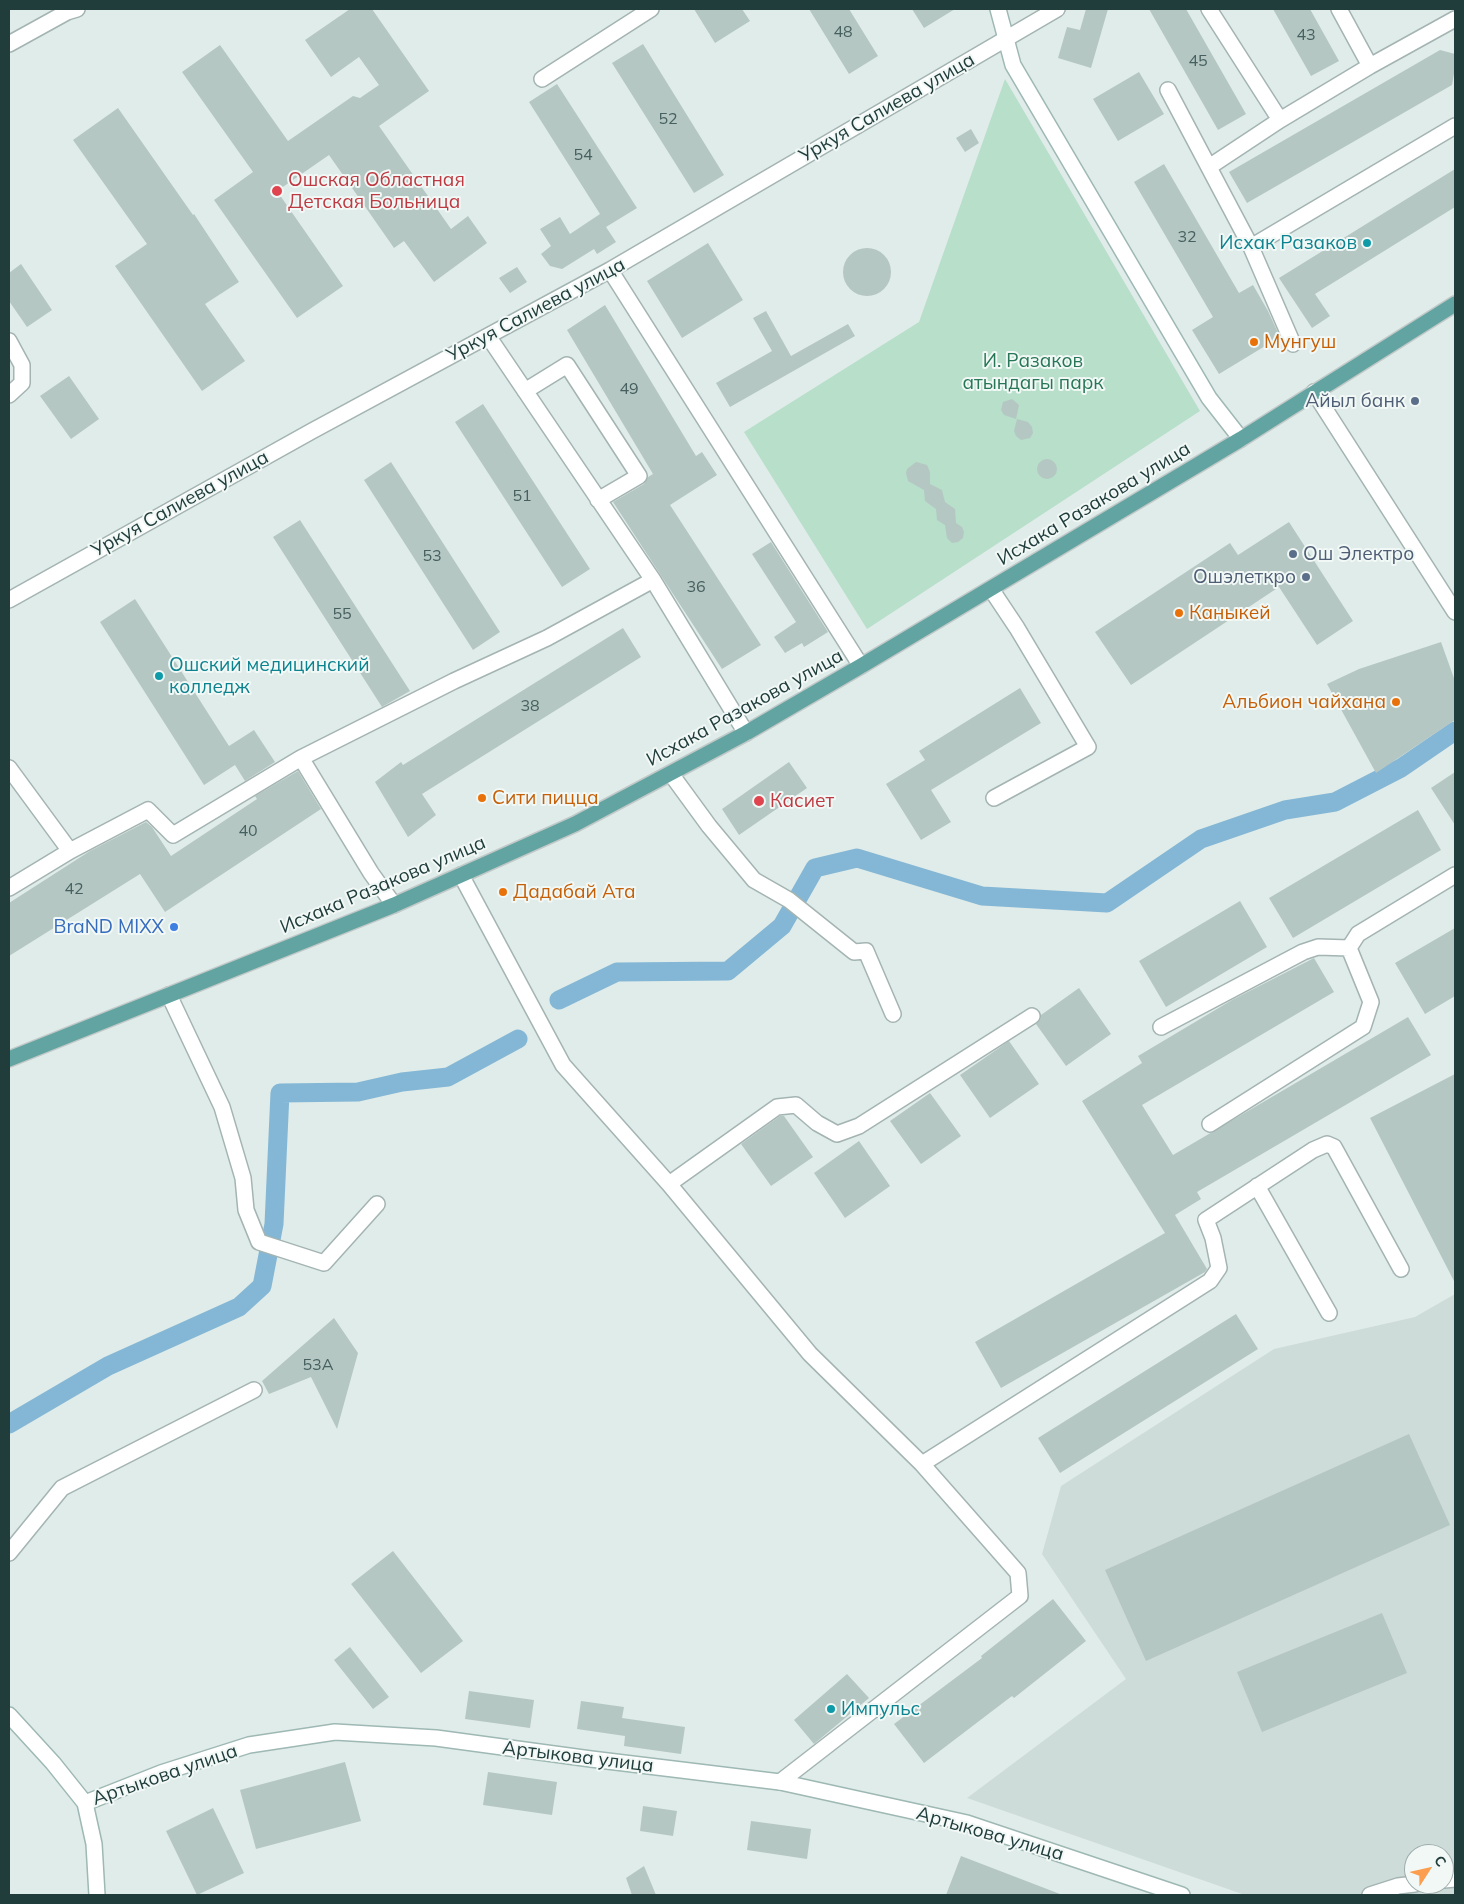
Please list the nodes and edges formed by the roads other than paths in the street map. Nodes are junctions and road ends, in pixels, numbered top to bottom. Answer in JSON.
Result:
{"nodes":[{"id":1,"x":77,"y":9,"type":"edge"},
{"id":2,"x":651,"y":9,"type":"edge"},
{"id":3,"x":998,"y":9,"type":"edge"},
{"id":4,"x":1057,"y":9,"type":"edge"},
{"id":5,"x":1209,"y":9,"type":"edge"},
{"id":6,"x":1338,"y":9,"type":"edge"},
{"id":7,"x":1455,"y":19,"type":"edge"},
{"id":8,"x":1005,"y":39,"type":"junction"},
{"id":9,"x":9,"y":44,"type":"edge"},
{"id":10,"x":1370,"y":66,"type":"junction"},
{"id":11,"x":542,"y":79,"type":"dead end"},
{"id":12,"x":1168,"y":90,"type":"dead end"},
{"id":13,"x":1280,"y":120,"type":"junction"},
{"id":14,"x":1455,"y":126,"type":"edge"},
{"id":15,"x":1209,"y":166,"type":"junction"},
{"id":16,"x":1251,"y":247,"type":"junction"},
{"id":17,"x":610,"y":270,"type":"junction"},
{"id":18,"x":1455,"y":304,"type":"edge"},
{"id":19,"x":488,"y":336,"type":"junction"},
{"id":20,"x":9,"y":341,"type":"edge"},
{"id":21,"x":1293,"y":344,"type":"dead end"},
{"id":22,"x":525,"y":391,"type":"junction"},
{"id":23,"x":1314,"y":392,"type":"junction"},
{"id":24,"x":9,"y":395,"type":"edge"},
{"id":25,"x":1241,"y":439,"type":"junction"},
{"id":26,"x":598,"y":500,"type":"junction"},
{"id":27,"x":653,"y":580,"type":"junction"},
{"id":28,"x":991,"y":589,"type":"junction"},
{"id":29,"x":9,"y":600,"type":"edge"},
{"id":30,"x":1455,"y":612,"type":"edge"},
{"id":31,"x":861,"y":666,"type":"junction"},
{"id":32,"x":746,"y":733,"type":"junction"},
{"id":33,"x":301,"y":758,"type":"junction"},
{"id":34,"x":9,"y":768,"type":"edge"},
{"id":35,"x":671,"y":774,"type":"junction"},
{"id":36,"x":994,"y":798,"type":"dead end"},
{"id":37,"x":70,"y":851,"type":"junction"},
{"id":38,"x":461,"y":875,"type":"junction"},
{"id":39,"x":1455,"y":875,"type":"edge"},
{"id":40,"x":9,"y":888,"type":"edge"},
{"id":41,"x":394,"y":905,"type":"junction"},
{"id":42,"x":1349,"y":948,"type":"junction"},
{"id":43,"x":169,"y":994,"type":"junction"},
{"id":44,"x":892,"y":1014,"type":"dead end"},
{"id":45,"x":1032,"y":1016,"type":"dead end"},
{"id":46,"x":1161,"y":1028,"type":"dead end"},
{"id":47,"x":9,"y":1059,"type":"edge"},
{"id":48,"x":1210,"y":1124,"type":"dead end"},
{"id":49,"x":669,"y":1184,"type":"junction"},
{"id":50,"x":1257,"y":1186,"type":"junction"},
{"id":51,"x":377,"y":1204,"type":"dead end"},
{"id":52,"x":1401,"y":1269,"type":"dead end"},
{"id":53,"x":1329,"y":1313,"type":"dead end"},
{"id":54,"x":254,"y":1390,"type":"dead end"},
{"id":55,"x":922,"y":1464,"type":"junction"},
{"id":56,"x":9,"y":1553,"type":"edge"},
{"id":57,"x":9,"y":1715,"type":"edge"},
{"id":58,"x":780,"y":1782,"type":"junction"},
{"id":59,"x":84,"y":1803,"type":"junction"},
{"id":60,"x":1404,"y":1885,"type":"edge"},
{"id":61,"x":97,"y":1895,"type":"edge"},
{"id":62,"x":1182,"y":1895,"type":"edge"},
{"id":63,"x":1370,"y":1895,"type":"edge"}],
"edges":[{"from":1,"to":9,"type":"street"},
{"from":2,"to":11,"type":"street"},
{"from":3,"to":8,"type":"street"},
{"from":4,"to":8,"type":"street","name":"Уркуя Салиева улица"},
{"from":5,"to":13,"type":"street"},
{"from":6,"to":10,"type":"street"},
{"from":7,"to":10,"type":"street"},
{"from":8,"to":17,"type":"street","name":"Уркуя Салиева улица"},
{"from":8,"to":25,"type":"street"},
{"from":10,"to":13,"type":"street"},
{"from":12,"to":15,"type":"street"},
{"from":13,"to":15,"type":"street"},
{"from":14,"to":16,"type":"street"},
{"from":15,"to":16,"type":"street"},
{"from":16,"to":21,"type":"street"},
{"from":17,"to":19,"type":"street","name":"Уркуя Салиева улица"},
{"from":17,"to":31,"type":"street"},
{"from":18,"to":23,"type":"main road","name":"Исхака Разакова улица"},
{"from":19,"to":22,"type":"street"},
{"from":19,"to":29,"type":"street","name":"Уркуя Салиева улица"},
{"from":20,"to":24,"type":"street"},
{"from":22,"to":26,"type":"street"},
{"from":22,"to":26,"type":"street"},
{"from":23,"to":25,"type":"main road","name":"Исхака Разакова улица"},
{"from":23,"to":30,"type":"street"},
{"from":25,"to":28,"type":"main road","name":"Исхака Разакова улица"},
{"from":26,"to":27,"type":"street"},
{"from":27,"to":32,"type":"street"},
{"from":27,"to":33,"type":"street"},
{"from":28,"to":31,"type":"main road","name":"Исхака Разакова улица"},
{"from":28,"to":36,"type":"street"},
{"from":31,"to":32,"type":"main road","name":"Исхака Разакова улица"},
{"from":32,"to":35,"type":"main road","name":"Исхака Разакова улица"},
{"from":33,"to":37,"type":"street"},
{"from":33,"to":41,"type":"street"},
{"from":34,"to":37,"type":"street"},
{"from":35,"to":38,"type":"main road","name":"Исхака Разакова улица"},
{"from":35,"to":44,"type":"street"},
{"from":37,"to":40,"type":"street"},
{"from":38,"to":41,"type":"main road","name":"Исхака Разакова улица"},
{"from":38,"to":49,"type":"street"},
{"from":39,"to":42,"type":"street"},
{"from":41,"to":43,"type":"main road","name":"Исхака Разакова улица"},
{"from":42,"to":46,"type":"street"},
{"from":42,"to":48,"type":"street"},
{"from":43,"to":47,"type":"main road","name":"Исхака Разакова улица"},
{"from":43,"to":51,"type":"street"},
{"from":45,"to":49,"type":"street"},
{"from":49,"to":55,"type":"street"},
{"from":50,"to":52,"type":"street"},
{"from":50,"to":53,"type":"street"},
{"from":50,"to":55,"type":"street"},
{"from":54,"to":56,"type":"street"},
{"from":55,"to":58,"type":"street"},
{"from":57,"to":59,"type":"street","name":"Артыкова улица"},
{"from":58,"to":59,"type":"street","name":"Артыкова улица"},
{"from":58,"to":62,"type":"street","name":"Артыкова улица"},
{"from":59,"to":61,"type":"street"},
{"from":60,"to":63,"type":"street"}]}
